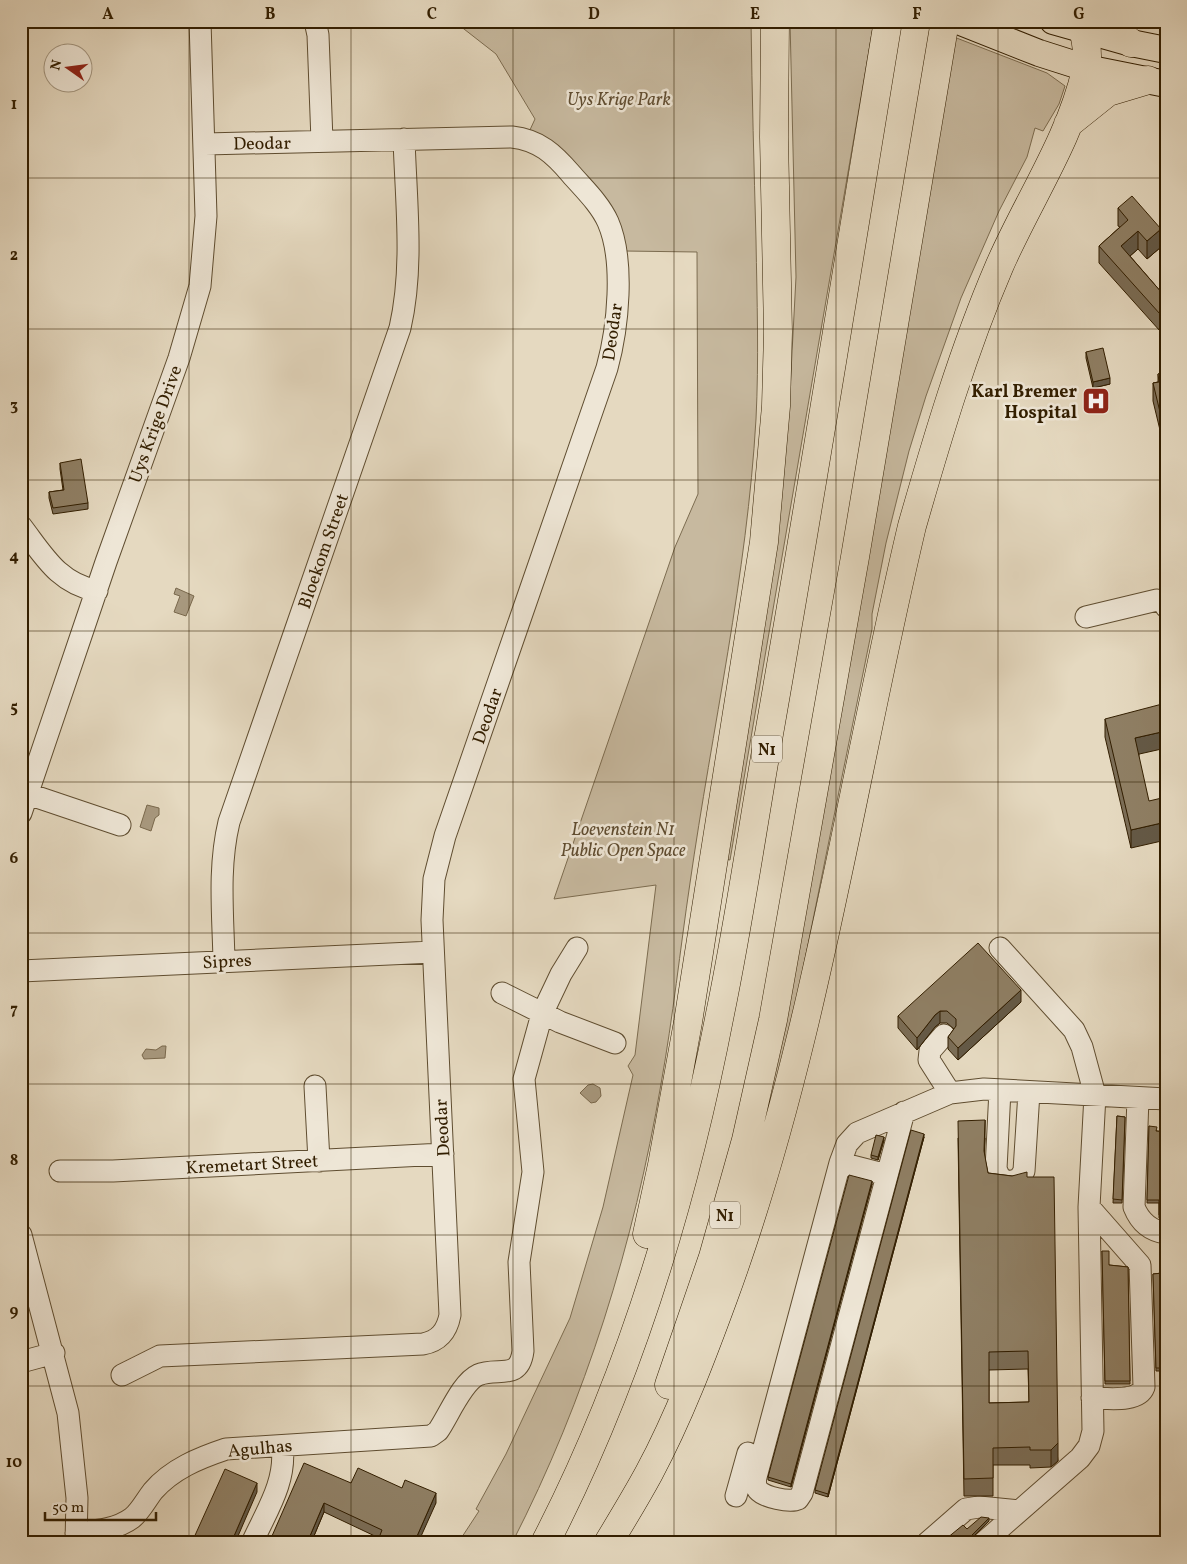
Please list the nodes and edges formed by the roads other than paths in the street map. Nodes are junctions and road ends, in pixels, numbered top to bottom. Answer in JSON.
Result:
{"nodes":[{"id":1,"x":200,"y":21,"type":"edge"},
{"id":2,"x":314,"y":21,"type":"edge"},
{"id":3,"x":888,"y":21,"type":"edge"},
{"id":4,"x":944,"y":21,"type":"edge"},
{"id":5,"x":958,"y":21,"type":"edge"},
{"id":6,"x":1053,"y":21,"type":"edge"},
{"id":7,"x":774,"y":22,"type":"edge"},
{"id":8,"x":1090,"y":24,"type":"edge"},
{"id":9,"x":1131,"y":43,"type":"joint"},
{"id":10,"x":1166,"y":50,"type":"edge"},
{"id":11,"x":1086,"y":68,"type":"junction"},
{"id":12,"x":1157,"y":82,"type":"edge"},
{"id":13,"x":1067,"y":124,"type":"junction"},
{"id":14,"x":404,"y":139,"type":"junction"},
{"id":15,"x":322,"y":141,"type":"junction"},
{"id":16,"x":205,"y":144,"type":"junction"},
{"id":17,"x":24,"y":537,"type":"edge"},
{"id":18,"x":96,"y":591,"type":"junction"},
{"id":19,"x":1166,"y":607,"type":"edge"},
{"id":20,"x":1086,"y":617,"type":"dead end"},
{"id":21,"x":25,"y":803,"type":"edge"},
{"id":22,"x":120,"y":824,"type":"dead end"},
{"id":23,"x":577,"y":948,"type":"dead end"},
{"id":24,"x":1000,"y":948,"type":"dead end"},
{"id":25,"x":433,"y":952,"type":"junction"},
{"id":26,"x":224,"y":961,"type":"junction"},
{"id":27,"x":21,"y":971,"type":"edge"},
{"id":28,"x":502,"y":993,"type":"dead end"},
{"id":29,"x":542,"y":1014,"type":"junction"},
{"id":30,"x":944,"y":1035,"type":"dead end"},
{"id":31,"x":615,"y":1043,"type":"dead end"},
{"id":32,"x":315,"y":1086,"type":"dead end"},
{"id":33,"x":1000,"y":1090,"type":"junction"},
{"id":34,"x":1029,"y":1092,"type":"junction"},
{"id":35,"x":950,"y":1093,"type":"junction"},
{"id":36,"x":1094,"y":1095,"type":"junction"},
{"id":37,"x":1138,"y":1098,"type":"junction"},
{"id":38,"x":1166,"y":1099,"type":"edge"},
{"id":39,"x":904,"y":1112,"type":"junction"},
{"id":40,"x":443,"y":1154,"type":"junction"},
{"id":41,"x":842,"y":1157,"type":"junction"},
{"id":42,"x":319,"y":1160,"type":"junction"},
{"id":43,"x":60,"y":1171,"type":"dead end"},
{"id":44,"x":887,"y":1175,"type":"junction"},
{"id":45,"x":1089,"y":1207,"type":"junction"},
{"id":46,"x":1166,"y":1234,"type":"edge"},
{"id":47,"x":21,"y":1235,"type":"edge"},
{"id":48,"x":54,"y":1353,"type":"junction"},
{"id":49,"x":21,"y":1362,"type":"edge"},
{"id":50,"x":122,"y":1375,"type":"dead end"},
{"id":51,"x":1092,"y":1398,"type":"junction"},
{"id":52,"x":282,"y":1446,"type":"junction"},
{"id":53,"x":584,"y":1462,"type":"junction"},
{"id":54,"x":736,"y":1496,"type":"dead end"},
{"id":55,"x":1019,"y":1511,"type":"junction"},
{"id":56,"x":76,"y":1538,"type":"edge"},
{"id":57,"x":252,"y":1543,"type":"edge"},
{"id":58,"x":545,"y":1543,"type":"edge"},
{"id":59,"x":600,"y":1543,"type":"edge"},
{"id":60,"x":608,"y":1543,"type":"edge"},
{"id":61,"x":926,"y":1543,"type":"edge"},
{"id":62,"x":983,"y":1543,"type":"edge"}],
"edges":[{"from":1,"to":16,"type":"street","name":"Uys Krige Drive"},
{"from":2,"to":15,"type":"street"},
{"from":3,"to":53,"type":"highway","number":"N1"},
{"from":4,"to":59,"type":"highway","number":"N1"},
{"from":5,"to":11,"type":"main road"},
{"from":6,"to":8,"type":"main road"},
{"from":7,"to":53,"type":"highway"},
{"from":8,"to":9,"type":"highway"},
{"from":8,"to":11,"type":"highway"},
{"from":9,"to":10,"type":"main road"},
{"from":11,"to":12,"type":"main road"},
{"from":11,"to":13,"type":"highway"},
{"from":12,"to":13,"type":"highway"},
{"from":13,"to":60,"type":"highway"},
{"from":14,"to":15,"type":"street","name":"Deodar"},
{"from":14,"to":25,"type":"street","name":"Deodar"},
{"from":14,"to":26,"type":"street","name":"Bloekom Street"},
{"from":15,"to":16,"type":"street","name":"Deodar"},
{"from":16,"to":18,"type":"street","name":"Uys Krige Drive"},
{"from":17,"to":18,"type":"street"},
{"from":18,"to":21,"type":"street","name":"Uys Krige Drive"},
{"from":19,"to":20,"type":"street"},
{"from":21,"to":22,"type":"street"},
{"from":23,"to":29,"type":"street"},
{"from":24,"to":36,"type":"street"},
{"from":25,"to":26,"type":"street","name":"Sipres"},
{"from":25,"to":40,"type":"street","name":"Deodar"},
{"from":26,"to":27,"type":"street","name":"Sipres"},
{"from":28,"to":29,"type":"street"},
{"from":29,"to":31,"type":"street"},
{"from":29,"to":52,"type":"street","name":"Agulhas"},
{"from":30,"to":35,"type":"street"},
{"from":32,"to":42,"type":"street"},
{"from":33,"to":34,"type":"street"},
{"from":33,"to":34,"type":"street"},
{"from":33,"to":35,"type":"street"},
{"from":34,"to":36,"type":"street"},
{"from":35,"to":39,"type":"street"},
{"from":36,"to":37,"type":"street"},
{"from":36,"to":45,"type":"street"},
{"from":37,"to":38,"type":"street"},
{"from":37,"to":46,"type":"street"},
{"from":39,"to":41,"type":"street"},
{"from":39,"to":44,"type":"street"},
{"from":40,"to":42,"type":"street","name":"Kremetart Street"},
{"from":40,"to":50,"type":"street","name":"Deodar"},
{"from":41,"to":44,"type":"street"},
{"from":41,"to":44,"type":"street"},
{"from":41,"to":54,"type":"street"},
{"from":42,"to":43,"type":"street","name":"Kremetart Street"},
{"from":45,"to":51,"type":"street"},
{"from":45,"to":51,"type":"street"},
{"from":47,"to":48,"type":"street"},
{"from":48,"to":49,"type":"street"},
{"from":48,"to":56,"type":"street"},
{"from":51,"to":55,"type":"street"},
{"from":52,"to":56,"type":"street","name":"Agulhas"},
{"from":52,"to":57,"type":"street"},
{"from":53,"to":58,"type":"highway","number":"N1"},
{"from":55,"to":61,"type":"street"},
{"from":55,"to":62,"type":"street"}]}
